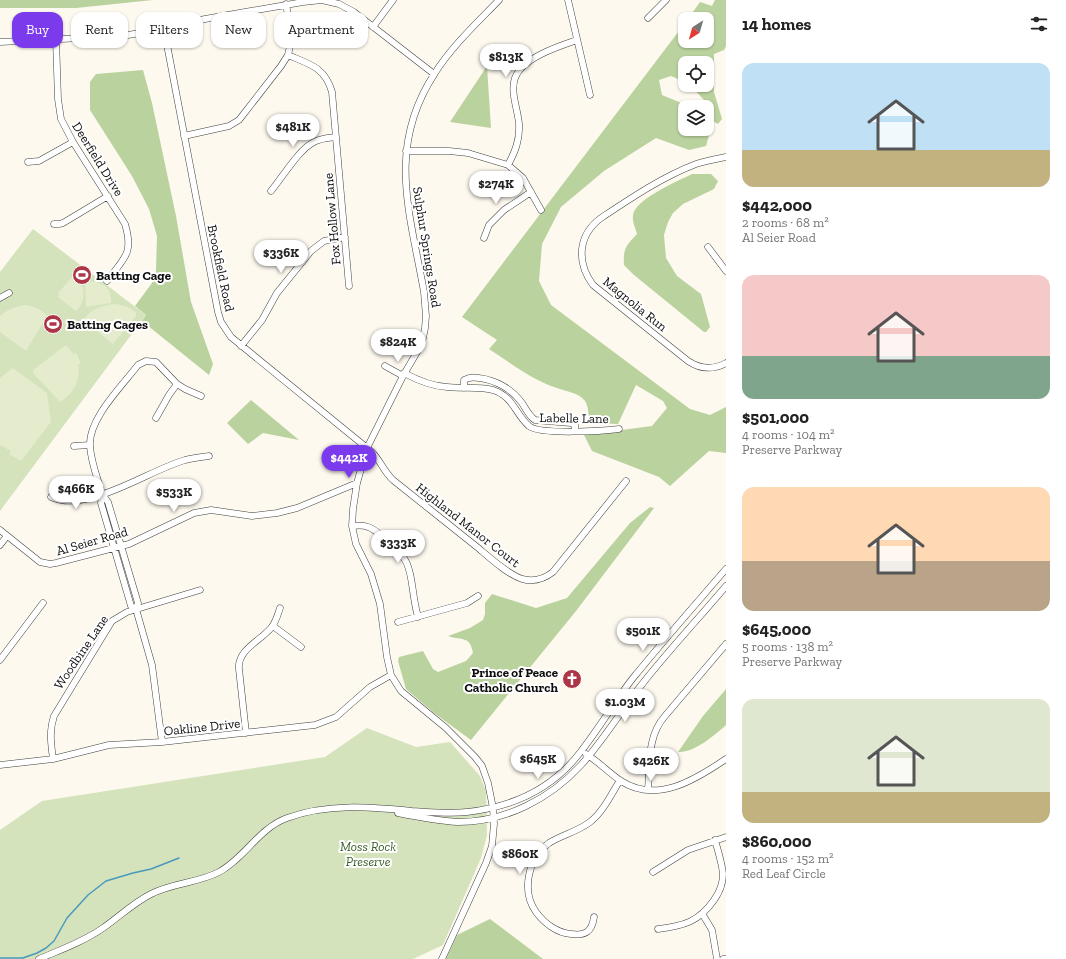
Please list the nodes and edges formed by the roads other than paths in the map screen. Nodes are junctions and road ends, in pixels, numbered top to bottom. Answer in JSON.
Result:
{"nodes":[{"id":1,"x":393,"y":0,"type":"edge"},
{"id":2,"x":499,"y":0,"type":"edge"},
{"id":3,"x":568,"y":0,"type":"edge"},
{"id":4,"x":666,"y":0,"type":"edge"},
{"id":5,"x":286,"y":4,"type":"junction"},
{"id":6,"x":648,"y":18,"type":"dead end"},
{"id":7,"x":203,"y":19,"type":"edge"},
{"id":8,"x":373,"y":27,"type":"junction"},
{"id":9,"x":136,"y":33,"type":"edge"},
{"id":10,"x":63,"y":39,"type":"edge"},
{"id":11,"x":577,"y":40,"type":"junction"},
{"id":12,"x":12,"y":41,"type":"edge"},
{"id":13,"x":0,"y":42,"type":"edge"},
{"id":14,"x":56,"y":48,"type":"edge"},
{"id":15,"x":168,"y":48,"type":"edge"},
{"id":16,"x":288,"y":55,"type":"junction"},
{"id":17,"x":434,"y":74,"type":"junction"},
{"id":18,"x":590,"y":96,"type":"dead end"},
{"id":19,"x":184,"y":136,"type":"junction"},
{"id":20,"x":336,"y":137,"type":"junction"},
{"id":21,"x":73,"y":142,"type":"junction"},
{"id":22,"x":406,"y":152,"type":"junction"},
{"id":23,"x":726,"y":157,"type":"edge"},
{"id":24,"x":28,"y":162,"type":"dead end"},
{"id":25,"x":508,"y":165,"type":"junction"},
{"id":26,"x":271,"y":191,"type":"dead end"},
{"id":27,"x":532,"y":192,"type":"junction"},
{"id":28,"x":108,"y":196,"type":"junction"},
{"id":29,"x":541,"y":210,"type":"dead end"},
{"id":30,"x":54,"y":224,"type":"dead end"},
{"id":31,"x":344,"y":237,"type":"junction"},
{"id":32,"x":484,"y":238,"type":"dead end"},
{"id":33,"x":708,"y":247,"type":"dead end"},
{"id":34,"x":726,"y":271,"type":"edge"},
{"id":35,"x":107,"y":281,"type":"dead end"},
{"id":36,"x":349,"y":286,"type":"dead end"},
{"id":37,"x":9,"y":293,"type":"dead end"},
{"id":38,"x":0,"y":298,"type":"edge"},
{"id":39,"x":241,"y":346,"type":"junction"},
{"id":40,"x":726,"y":363,"type":"edge"},
{"id":41,"x":385,"y":366,"type":"dead end"},
{"id":42,"x":403,"y":374,"type":"junction"},
{"id":43,"x":178,"y":384,"type":"junction"},
{"id":44,"x":464,"y":388,"type":"junction"},
{"id":45,"x":201,"y":396,"type":"dead end"},
{"id":46,"x":156,"y":418,"type":"dead end"},
{"id":47,"x":619,"y":429,"type":"dead end"},
{"id":48,"x":575,"y":431,"type":"junction"},
{"id":49,"x":90,"y":445,"type":"junction"},
{"id":50,"x":74,"y":446,"type":"dead end"},
{"id":51,"x":367,"y":448,"type":"junction"},
{"id":52,"x":210,"y":456,"type":"dead end"},
{"id":53,"x":626,"y":481,"type":"dead end"},
{"id":54,"x":357,"y":483,"type":"junction"},
{"id":55,"x":102,"y":494,"type":"junction"},
{"id":56,"x":51,"y":497,"type":"dead end"},
{"id":57,"x":112,"y":518,"type":"junction"},
{"id":58,"x":106,"y":521,"type":"junction"},
{"id":59,"x":352,"y":526,"type":"junction"},
{"id":60,"x":0,"y":530,"type":"edge"},
{"id":61,"x":7,"y":536,"type":"junction"},
{"id":62,"x":0,"y":545,"type":"edge"},
{"id":63,"x":121,"y":546,"type":"junction"},
{"id":64,"x":114,"y":548,"type":"junction"},
{"id":65,"x":726,"y":569,"type":"edge"},
{"id":66,"x":130,"y":577,"type":"junction"},
{"id":67,"x":123,"y":580,"type":"junction"},
{"id":68,"x":726,"y":586,"type":"edge"},
{"id":69,"x":200,"y":590,"type":"dead end"},
{"id":70,"x":478,"y":596,"type":"dead end"},
{"id":71,"x":43,"y":603,"type":"dead end"},
{"id":72,"x":280,"y":608,"type":"dead end"},
{"id":73,"x":136,"y":609,"type":"junction"},
{"id":74,"x":418,"y":617,"type":"junction"},
{"id":75,"x":398,"y":622,"type":"dead end"},
{"id":76,"x":273,"y":626,"type":"junction"},
{"id":77,"x":726,"y":644,"type":"edge"},
{"id":78,"x":301,"y":647,"type":"dead end"},
{"id":79,"x":0,"y":660,"type":"edge"},
{"id":80,"x":391,"y":676,"type":"junction"},
{"id":81,"x":246,"y":733,"type":"junction"},
{"id":82,"x":162,"y":742,"type":"junction"},
{"id":83,"x":582,"y":751,"type":"junction"},
{"id":84,"x":589,"y":756,"type":"junction"},
{"id":85,"x":52,"y":759,"type":"junction"},
{"id":86,"x":726,"y":759,"type":"edge"},
{"id":87,"x":0,"y":765,"type":"edge"},
{"id":88,"x":620,"y":780,"type":"junction"},
{"id":89,"x":648,"y":790,"type":"junction"},
{"id":90,"x":369,"y":807,"type":"junction"},
{"id":91,"x":493,"y":808,"type":"junction"},
{"id":92,"x":494,"y":817,"type":"junction"},
{"id":93,"x":726,"y":837,"type":"edge"},
{"id":94,"x":715,"y":840,"type":"junction"},
{"id":95,"x":653,"y":872,"type":"dead end"},
{"id":96,"x":703,"y":915,"type":"junction"},
{"id":97,"x":594,"y":917,"type":"dead end"},
{"id":98,"x":658,"y":929,"type":"dead end"},
{"id":99,"x":38,"y":959,"type":"edge"},
{"id":100,"x":442,"y":959,"type":"edge"},
{"id":101,"x":717,"y":959,"type":"edge"}],
"edges":[{"from":1,"to":8,"type":"street"},
{"from":2,"to":17,"type":"street","name":"Sulphur Springs Road"},
{"from":3,"to":11,"type":"street"},
{"from":4,"to":6,"type":"street"},
{"from":5,"to":7,"type":"street"},
{"from":5,"to":8,"type":"street"},
{"from":5,"to":16,"type":"street"},
{"from":8,"to":17,"type":"street"},
{"from":9,"to":10,"type":"street"},
{"from":11,"to":18,"type":"street"},
{"from":11,"to":25,"type":"street"},
{"from":12,"to":13,"type":"street"},
{"from":14,"to":21,"type":"street","name":"Deerfield Drive"},
{"from":15,"to":19,"type":"street","name":"Brookfield Road"},
{"from":16,"to":19,"type":"street"},
{"from":16,"to":20,"type":"street","name":"Fox Hollow Lane"},
{"from":17,"to":22,"type":"street","name":"Sulphur Springs Road"},
{"from":19,"to":39,"type":"street","name":"Brookfield Road"},
{"from":20,"to":26,"type":"street"},
{"from":20,"to":31,"type":"street","name":"Fox Hollow Lane"},
{"from":21,"to":24,"type":"street"},
{"from":21,"to":28,"type":"street","name":"Deerfield Drive"},
{"from":22,"to":25,"type":"street"},
{"from":22,"to":42,"type":"street","name":"Sulphur Springs Road"},
{"from":23,"to":40,"type":"street","name":"Magnolia Run"},
{"from":25,"to":27,"type":"street"},
{"from":27,"to":29,"type":"street"},
{"from":27,"to":32,"type":"street"},
{"from":28,"to":30,"type":"street"},
{"from":28,"to":35,"type":"street","name":"Deerfield Drive"},
{"from":31,"to":36,"type":"street","name":"Fox Hollow Lane"},
{"from":31,"to":39,"type":"street"},
{"from":33,"to":34,"type":"street"},
{"from":37,"to":38,"type":"street"},
{"from":39,"to":51,"type":"street","name":"Brookfield Road"},
{"from":41,"to":42,"type":"street","name":"Labelle Lane"},
{"from":42,"to":44,"type":"street","name":"Labelle Lane"},
{"from":42,"to":51,"type":"street","name":"Sulphur Springs Road"},
{"from":43,"to":45,"type":"street"},
{"from":43,"to":46,"type":"street"},
{"from":43,"to":49,"type":"street"},
{"from":44,"to":48,"type":"street","name":"Labelle Lane"},
{"from":44,"to":48,"type":"street"},
{"from":47,"to":48,"type":"street","name":"Labelle Lane"},
{"from":49,"to":50,"type":"street"},
{"from":49,"to":55,"type":"street"},
{"from":51,"to":53,"type":"street","name":"Highland Manor Court"},
{"from":51,"to":54,"type":"street","name":"Sulphur Springs Road"},
{"from":52,"to":55,"type":"street"},
{"from":54,"to":59,"type":"street","name":"Sulphur Springs Road"},
{"from":54,"to":63,"type":"street","name":"Al Seier Road"},
{"from":55,"to":56,"type":"street"},
{"from":55,"to":57,"type":"street"},
{"from":55,"to":58,"type":"street"},
{"from":57,"to":58,"type":"street"},
{"from":57,"to":63,"type":"street"},
{"from":58,"to":64,"type":"street"},
{"from":59,"to":74,"type":"street"},
{"from":59,"to":80,"type":"street","name":"Sulphur Springs Road"},
{"from":60,"to":61,"type":"street","name":"Al Seier Road"},
{"from":61,"to":62,"type":"street"},
{"from":61,"to":64,"type":"street","name":"Al Seier Road"},
{"from":63,"to":64,"type":"street","name":"Al Seier Road"},
{"from":63,"to":66,"type":"street"},
{"from":64,"to":67,"type":"street"},
{"from":65,"to":83,"type":"street"},
{"from":66,"to":67,"type":"street"},
{"from":66,"to":73,"type":"street"},
{"from":67,"to":73,"type":"street"},
{"from":68,"to":84,"type":"street"},
{"from":69,"to":73,"type":"street","name":"Woodbine Lane"},
{"from":70,"to":74,"type":"street"},
{"from":71,"to":79,"type":"street"},
{"from":72,"to":76,"type":"street"},
{"from":73,"to":82,"type":"street"},
{"from":73,"to":85,"type":"street","name":"Woodbine Lane"},
{"from":74,"to":75,"type":"street"},
{"from":76,"to":78,"type":"street"},
{"from":76,"to":81,"type":"street"},
{"from":77,"to":89,"type":"street"},
{"from":80,"to":81,"type":"street","name":"Oakline Drive"},
{"from":80,"to":91,"type":"street","name":"Sulphur Springs Road"},
{"from":81,"to":82,"type":"street","name":"Oakline Drive"},
{"from":82,"to":85,"type":"street","name":"Oakline Drive"},
{"from":83,"to":84,"type":"street"},
{"from":83,"to":91,"type":"street"},
{"from":84,"to":88,"type":"street"},
{"from":84,"to":92,"type":"street"},
{"from":85,"to":87,"type":"street","name":"Oakline Drive"},
{"from":86,"to":89,"type":"street"},
{"from":88,"to":89,"type":"street"},
{"from":88,"to":97,"type":"street"},
{"from":90,"to":91,"type":"street"},
{"from":90,"to":92,"type":"street"},
{"from":90,"to":99,"type":"street"},
{"from":91,"to":92,"type":"street","name":"Sulphur Springs Road"},
{"from":92,"to":100,"type":"street","name":"Sulphur Springs Road"},
{"from":93,"to":94,"type":"street"},
{"from":94,"to":95,"type":"street"},
{"from":94,"to":96,"type":"street"},
{"from":96,"to":98,"type":"street"},
{"from":96,"to":101,"type":"street"}]}
